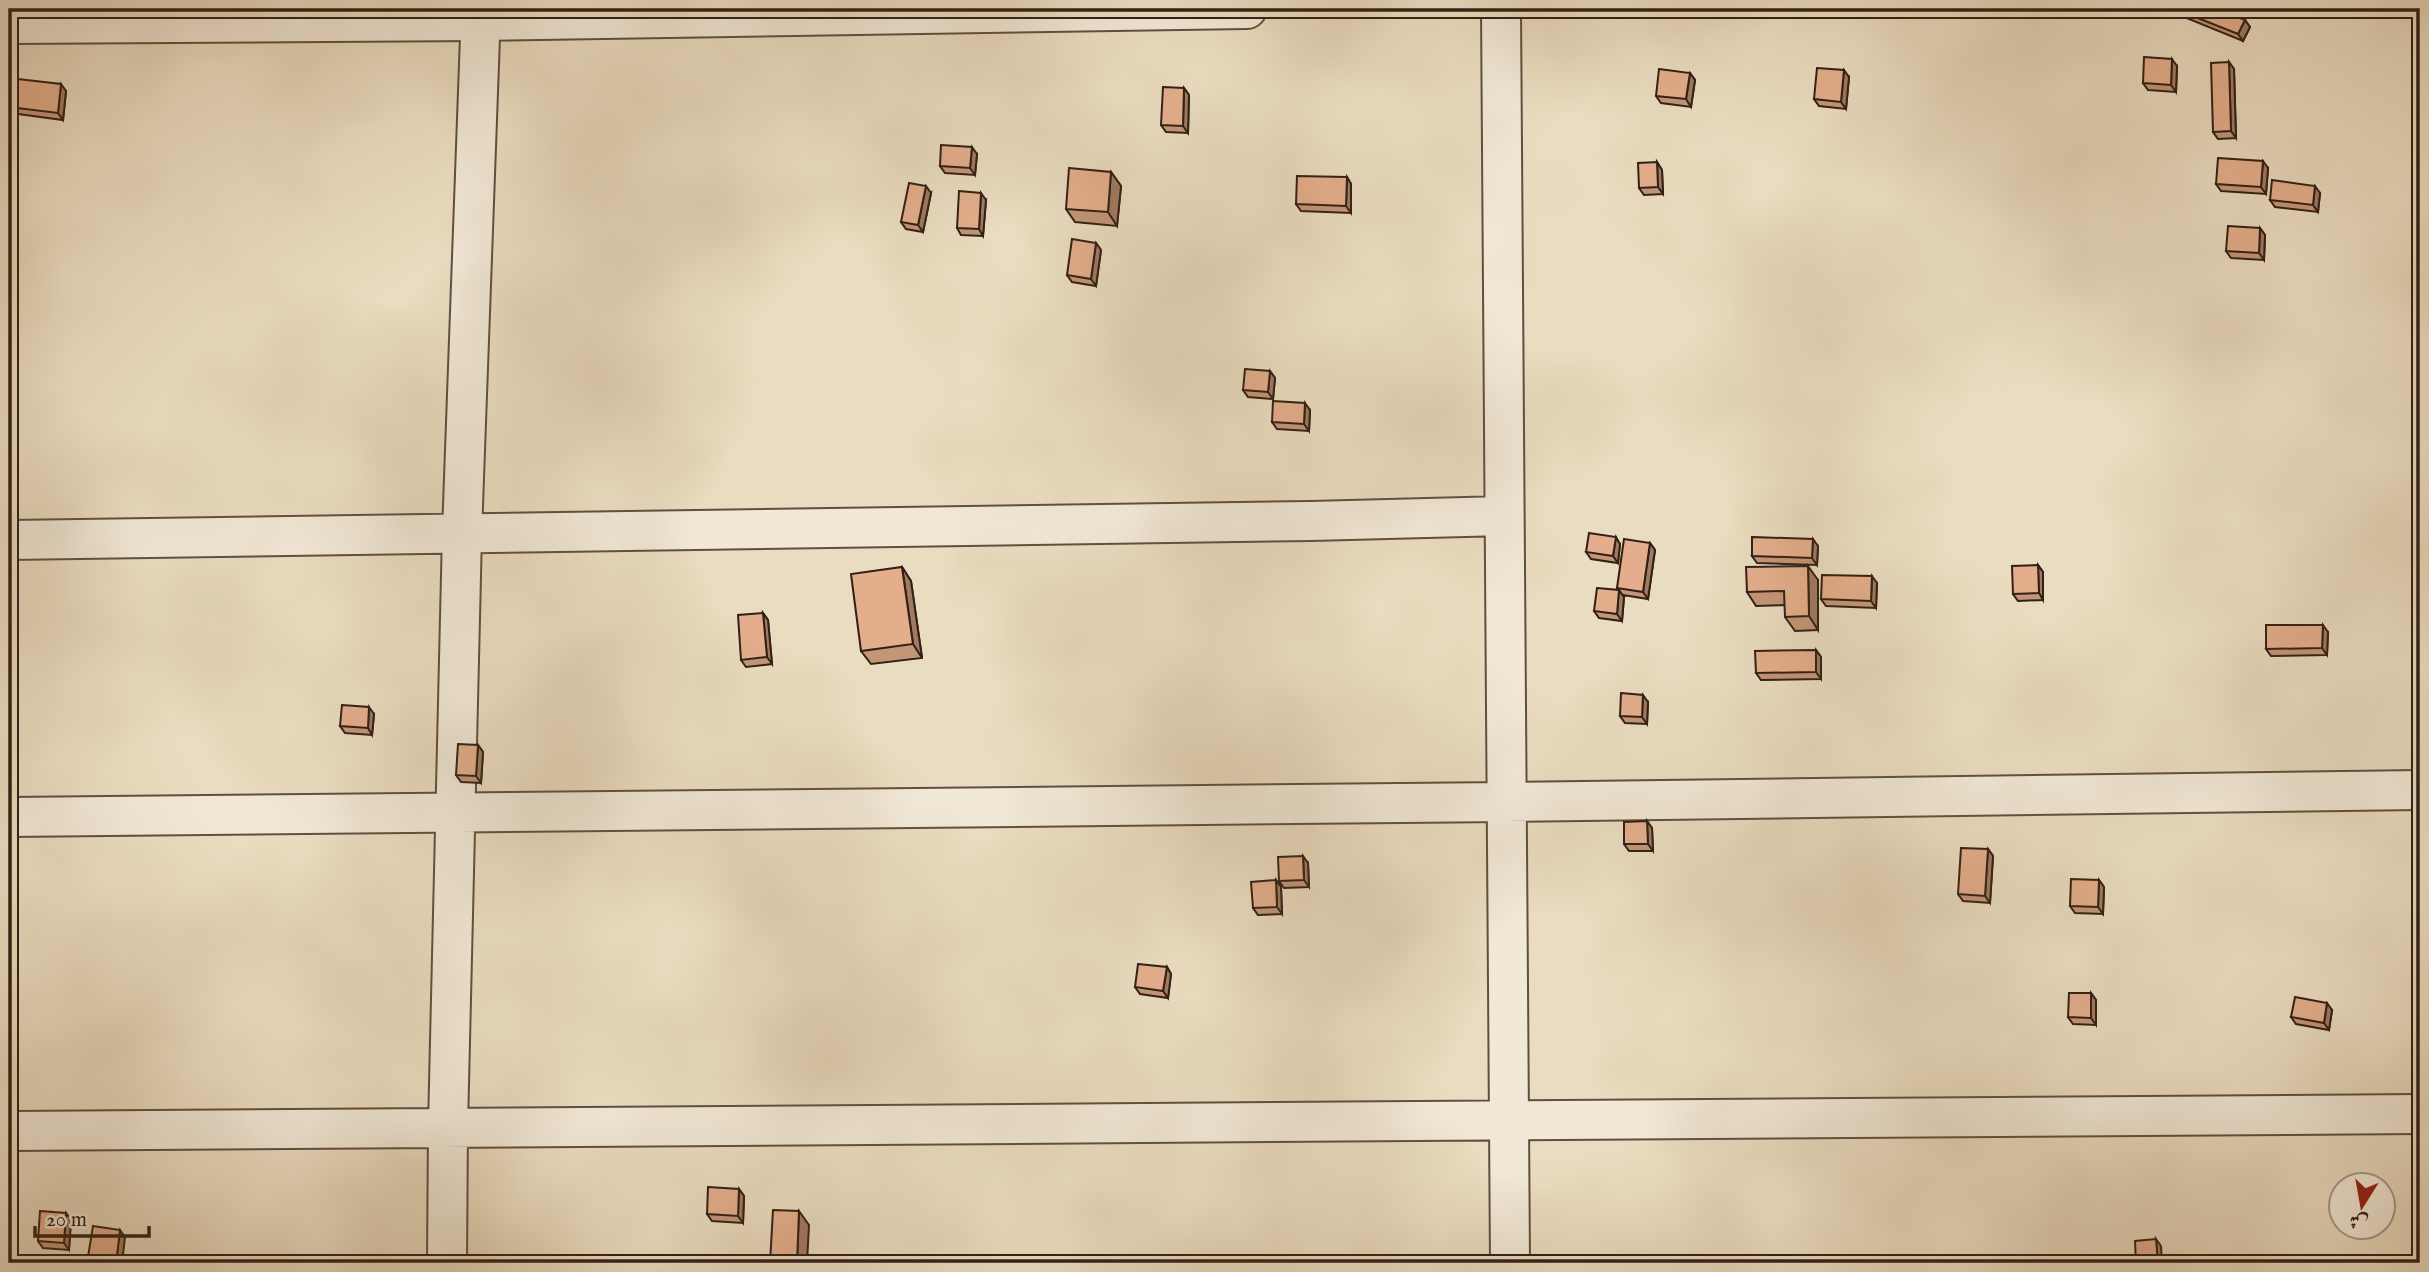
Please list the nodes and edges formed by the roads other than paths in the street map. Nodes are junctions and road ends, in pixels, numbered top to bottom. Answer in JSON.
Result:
{"nodes":[{"id":1,"x":1247,"y":9,"type":"edge"},
{"id":2,"x":1501,"y":9,"type":"edge"},
{"id":3,"x":480,"y":15,"type":"edge"},
{"id":4,"x":9,"y":24,"type":"edge"},
{"id":5,"x":1504,"y":516,"type":"junction"},
{"id":6,"x":461,"y":533,"type":"junction"},
{"id":7,"x":9,"y":540,"type":"edge"},
{"id":8,"x":2420,"y":790,"type":"edge"},
{"id":9,"x":1506,"y":802,"type":"junction"},
{"id":10,"x":457,"y":812,"type":"junction"},
{"id":11,"x":9,"y":817,"type":"edge"},
{"id":12,"x":2420,"y":1114,"type":"edge"},
{"id":13,"x":1508,"y":1122,"type":"junction"},
{"id":14,"x":448,"y":1126,"type":"junction"},
{"id":15,"x":9,"y":1131,"type":"edge"},
{"id":16,"x":447,"y":1263,"type":"edge"},
{"id":17,"x":1510,"y":1263,"type":"edge"}],
"edges":[{"from":1,"to":3,"type":"street"},
{"from":2,"to":5,"type":"street"},
{"from":3,"to":4,"type":"street"},
{"from":3,"to":6,"type":"street"},
{"from":5,"to":6,"type":"street"},
{"from":5,"to":9,"type":"street"},
{"from":6,"to":7,"type":"street"},
{"from":6,"to":10,"type":"street"},
{"from":8,"to":9,"type":"street"},
{"from":9,"to":10,"type":"street"},
{"from":9,"to":13,"type":"street"},
{"from":10,"to":11,"type":"street"},
{"from":10,"to":14,"type":"street"},
{"from":12,"to":13,"type":"street"},
{"from":13,"to":14,"type":"street"},
{"from":13,"to":17,"type":"street"},
{"from":14,"to":15,"type":"street"},
{"from":14,"to":16,"type":"street"}]}
